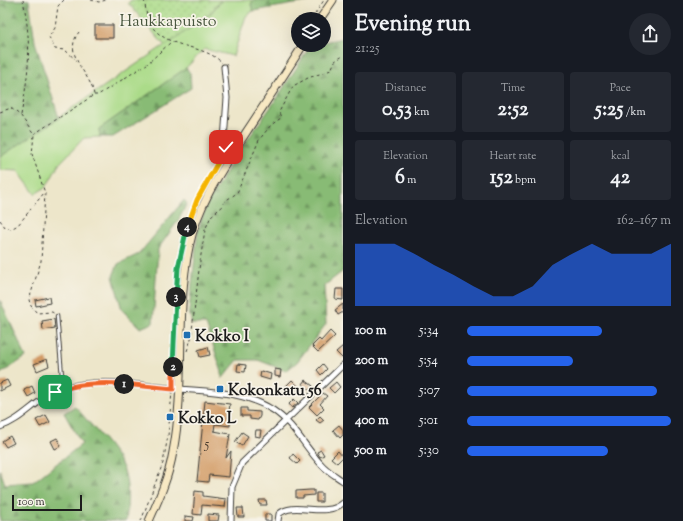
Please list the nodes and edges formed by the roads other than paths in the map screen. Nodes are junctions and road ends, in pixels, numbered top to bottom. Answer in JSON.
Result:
{"nodes":[{"id":1,"x":333,"y":0,"type":"edge"},
{"id":2,"x":325,"y":12,"type":"edge"},
{"id":3,"x":298,"y":52,"type":"edge"},
{"id":4,"x":224,"y":67,"type":"road end"},
{"id":5,"x":232,"y":153,"type":"junction"},
{"id":6,"x":57,"y":316,"type":"road end"},
{"id":7,"x":343,"y":365,"type":"edge"},
{"id":8,"x":63,"y":388,"type":"junction"},
{"id":9,"x":176,"y":389,"type":"junction"},
{"id":10,"x":285,"y":420,"type":"junction"},
{"id":11,"x":0,"y":427,"type":"edge"},
{"id":12,"x":343,"y":481,"type":"edge"},
{"id":13,"x":343,"y":503,"type":"edge"},
{"id":14,"x":149,"y":521,"type":"edge"},
{"id":15,"x":231,"y":521,"type":"edge"},
{"id":16,"x":278,"y":521,"type":"edge"}],
"edges":[{"from":1,"to":2,"type":"street"},
{"from":3,"to":5,"type":"street"},
{"from":4,"to":5,"type":"street"},
{"from":5,"to":9,"type":"street"},
{"from":6,"to":8,"type":"lane"},
{"from":7,"to":10,"type":"street"},
{"from":8,"to":9,"type":"street"},
{"from":8,"to":11,"type":"street"},
{"from":9,"to":10,"type":"street"},
{"from":9,"to":14,"type":"street"},
{"from":10,"to":12,"type":"street"},
{"from":10,"to":15,"type":"street"},
{"from":13,"to":16,"type":"street"}]}
